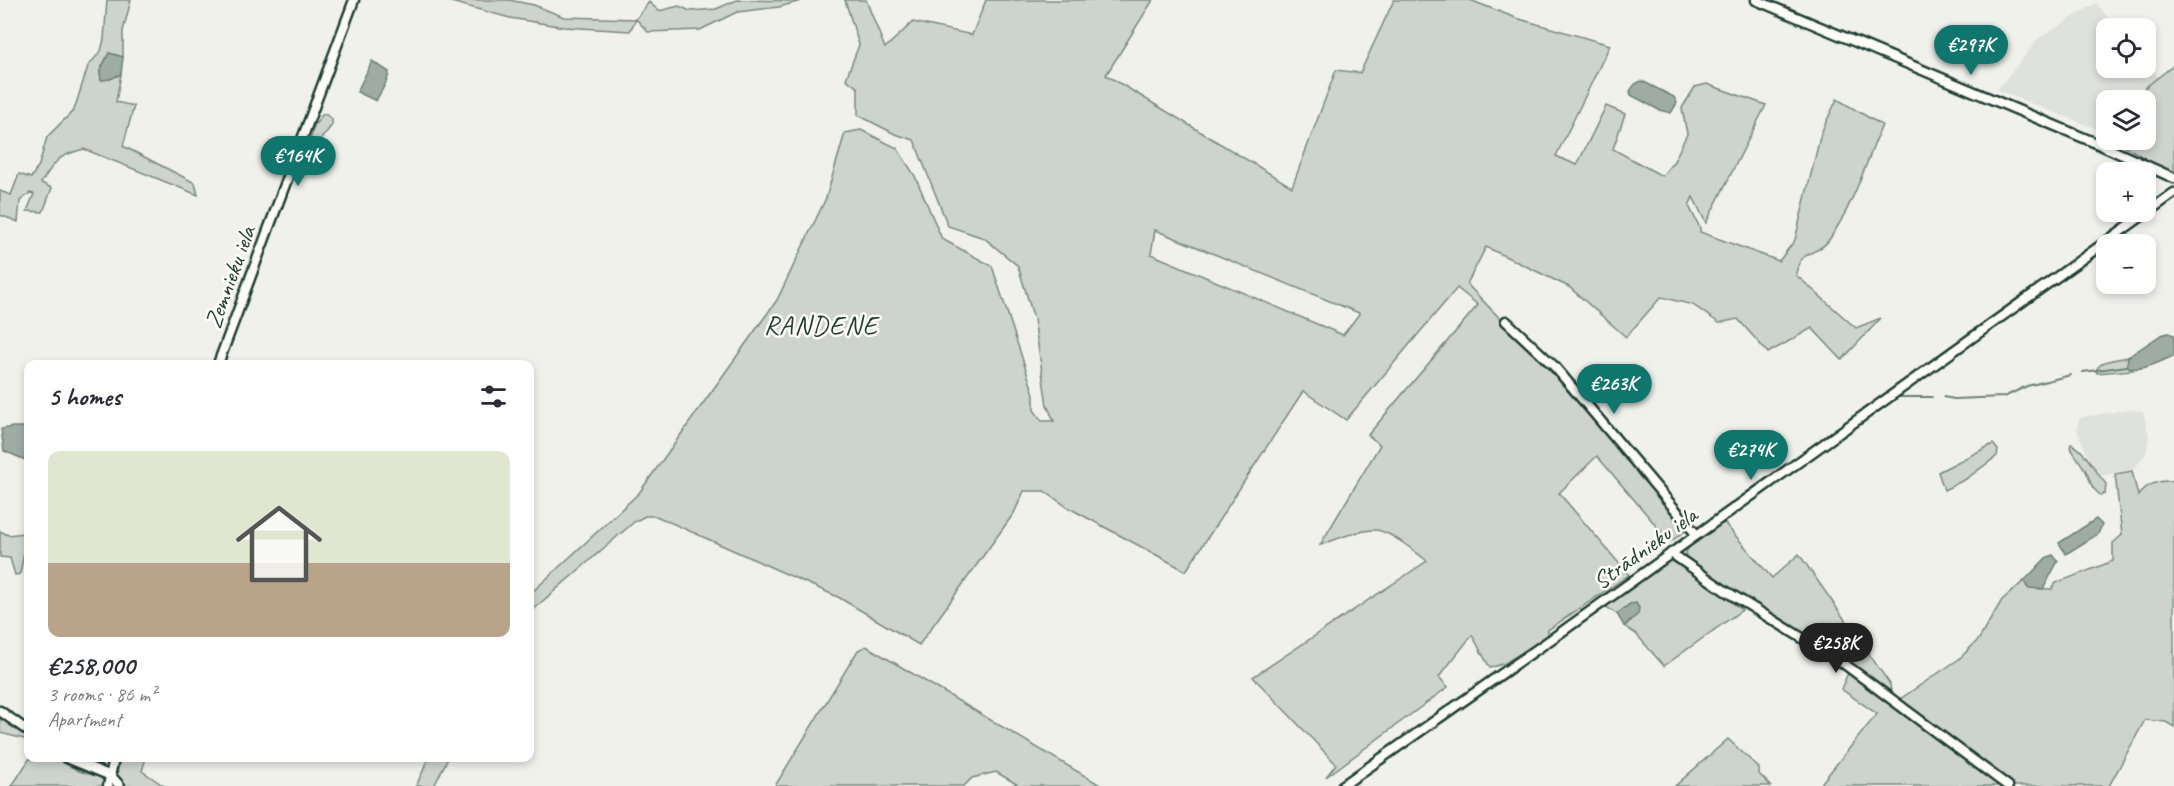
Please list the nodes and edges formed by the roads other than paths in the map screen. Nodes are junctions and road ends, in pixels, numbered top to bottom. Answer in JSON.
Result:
{"nodes":[{"id":1,"x":354,"y":0,"type":"edge"},
{"id":2,"x":1756,"y":0,"type":"edge"},
{"id":3,"x":2174,"y":178,"type":"edge"},
{"id":4,"x":2174,"y":194,"type":"edge"},
{"id":5,"x":1506,"y":321,"type":"dead end"},
{"id":6,"x":219,"y":360,"type":"edge"},
{"id":7,"x":1696,"y":534,"type":"junction"},
{"id":8,"x":1671,"y":553,"type":"junction"},
{"id":9,"x":0,"y":711,"type":"edge"},
{"id":10,"x":24,"y":728,"type":"edge"},
{"id":11,"x":77,"y":762,"type":"edge"},
{"id":12,"x":113,"y":762,"type":"edge"},
{"id":13,"x":111,"y":776,"type":"junction"},
{"id":14,"x":108,"y":786,"type":"edge"},
{"id":15,"x":120,"y":786,"type":"edge"},
{"id":16,"x":1342,"y":786,"type":"edge"},
{"id":17,"x":2008,"y":786,"type":"edge"}],
"edges":[{"from":1,"to":6,"type":"street","name":"Zemnieku iela"},
{"from":2,"to":3,"type":"street"},
{"from":4,"to":7,"type":"street","name":"Strādnieku iela"},
{"from":5,"to":7,"type":"street"},
{"from":7,"to":8,"type":"street","name":"Strādnieku iela"},
{"from":8,"to":16,"type":"street","name":"Strādnieku iela"},
{"from":8,"to":17,"type":"street"},
{"from":9,"to":10,"type":"street"},
{"from":11,"to":13,"type":"street"},
{"from":12,"to":13,"type":"street"},
{"from":13,"to":14,"type":"street"},
{"from":13,"to":15,"type":"street"}]}
